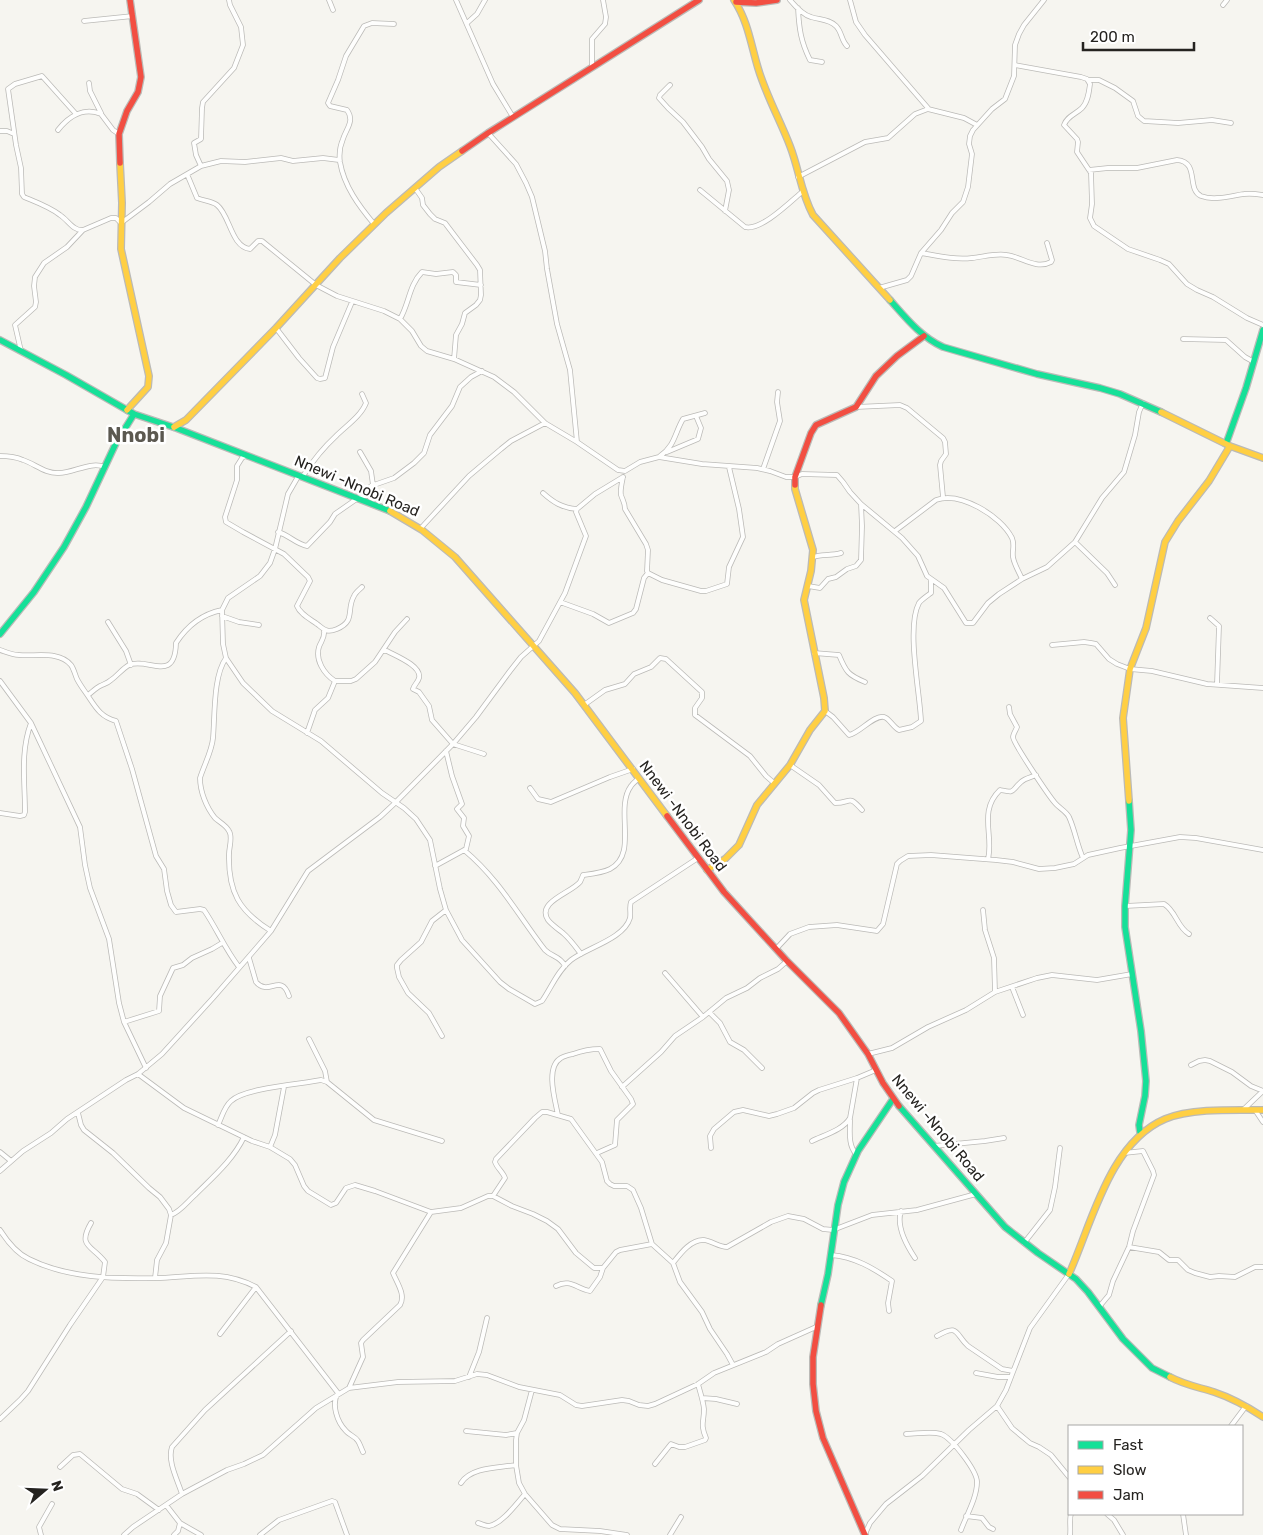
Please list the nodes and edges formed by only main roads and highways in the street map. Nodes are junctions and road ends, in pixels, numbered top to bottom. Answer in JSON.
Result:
{"nodes":[{"id":1,"x":130,"y":0,"type":"edge"},
{"id":2,"x":699,"y":0,"type":"edge"},
{"id":3,"x":776,"y":0,"type":"edge"},
{"id":4,"x":735,"y":1,"type":"edge"},
{"id":5,"x":690,"y":2,"type":"edge"},
{"id":6,"x":1263,"y":330,"type":"edge"},
{"id":7,"x":924,"y":336,"type":"junction"},
{"id":8,"x":0,"y":340,"type":"edge"},
{"id":9,"x":127,"y":410,"type":"junction"},
{"id":10,"x":134,"y":414,"type":"junction"},
{"id":11,"x":186,"y":420,"type":"junction"},
{"id":12,"x":174,"y":427,"type":"junction"},
{"id":13,"x":185,"y":432,"type":"junction"},
{"id":14,"x":1228,"y":445,"type":"junction"},
{"id":15,"x":1263,"y":458,"type":"edge"},
{"id":16,"x":0,"y":634,"type":"edge"},
{"id":17,"x":707,"y":870,"type":"junction"},
{"id":18,"x":893,"y":1099,"type":"junction"},
{"id":19,"x":1263,"y":1110,"type":"edge"},
{"id":20,"x":1140,"y":1132,"type":"junction"},
{"id":21,"x":1069,"y":1274,"type":"junction"},
{"id":22,"x":1263,"y":1417,"type":"edge"},
{"id":23,"x":865,"y":1535,"type":"edge"}],
"edges":[{"from":1,"to":9,"type":"main road"},
{"from":2,"to":5,"type":"main road"},
{"from":3,"to":4,"type":"main road"},
{"from":4,"to":7,"type":"main road"},
{"from":5,"to":11,"type":"main road"},
{"from":6,"to":14,"type":"main road"},
{"from":7,"to":14,"type":"main road"},
{"from":7,"to":17,"type":"main road"},
{"from":8,"to":9,"type":"main road","name":"Nnewi -Nnobi Road"},
{"from":9,"to":10,"type":"main road","name":"Nnewi -Nnobi Road"},
{"from":10,"to":12,"type":"main road","name":"Nnewi -Nnobi Road"},
{"from":10,"to":16,"type":"main road"},
{"from":11,"to":12,"type":"main road"},
{"from":11,"to":13,"type":"main road"},
{"from":12,"to":13,"type":"main road","name":"Nnewi -Nnobi Road"},
{"from":13,"to":17,"type":"main road","name":"Nnewi -Nnobi Road"},
{"from":14,"to":15,"type":"main road"},
{"from":14,"to":20,"type":"main road"},
{"from":17,"to":18,"type":"main road","name":"Nnewi -Nnobi Road"},
{"from":18,"to":21,"type":"main road","name":"Nnewi -Nnobi Road"},
{"from":18,"to":23,"type":"main road"},
{"from":19,"to":20,"type":"main road"},
{"from":20,"to":21,"type":"main road"},
{"from":21,"to":22,"type":"main road","name":"Nnewi -Nnobi Road"}]}
